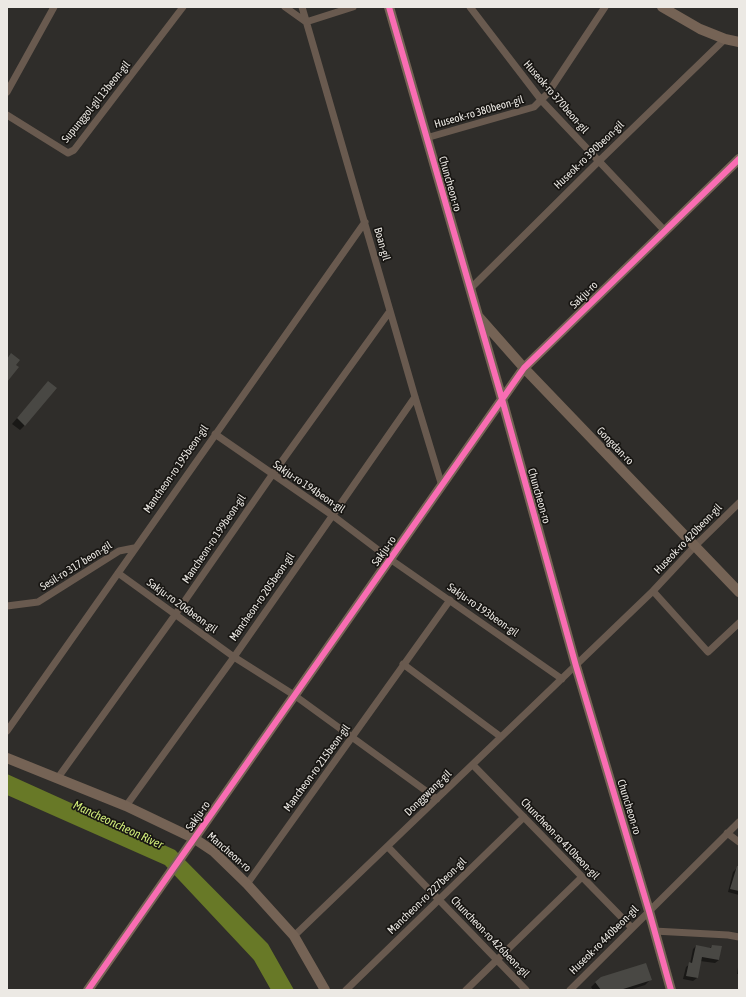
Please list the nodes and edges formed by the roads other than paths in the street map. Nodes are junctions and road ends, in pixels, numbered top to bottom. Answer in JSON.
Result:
{"nodes":[{"id":1,"x":54,"y":7,"type":"edge"},
{"id":2,"x":183,"y":7,"type":"edge"},
{"id":3,"x":284,"y":7,"type":"edge"},
{"id":4,"x":302,"y":7,"type":"edge"},
{"id":5,"x":353,"y":7,"type":"edge"},
{"id":6,"x":389,"y":7,"type":"edge"},
{"id":7,"x":470,"y":7,"type":"edge"},
{"id":8,"x":605,"y":7,"type":"edge"},
{"id":9,"x":662,"y":7,"type":"edge"},
{"id":10,"x":306,"y":22,"type":"junction"},
{"id":11,"x":725,"y":39,"type":"junction"},
{"id":12,"x":739,"y":42,"type":"edge"},
{"id":13,"x":7,"y":92,"type":"edge"},
{"id":14,"x":542,"y":101,"type":"junction"},
{"id":15,"x":7,"y":115,"type":"edge"},
{"id":16,"x":426,"y":138,"type":"junction"},
{"id":17,"x":739,"y":159,"type":"edge"},
{"id":18,"x":598,"y":162,"type":"junction"},
{"id":19,"x":365,"y":222,"type":"junction"},
{"id":20,"x":664,"y":230,"type":"junction"},
{"id":21,"x":470,"y":289,"type":"junction"},
{"id":22,"x":390,"y":311,"type":"junction"},
{"id":23,"x":477,"y":314,"type":"junction"},
{"id":24,"x":524,"y":368,"type":"junction"},
{"id":25,"x":415,"y":397,"type":"junction"},
{"id":26,"x":502,"y":399,"type":"junction"},
{"id":27,"x":215,"y":434,"type":"junction"},
{"id":28,"x":272,"y":475,"type":"junction"},
{"id":29,"x":442,"y":486,"type":"junction"},
{"id":30,"x":739,"y":503,"type":"edge"},
{"id":31,"x":332,"y":515,"type":"junction"},
{"id":32,"x":695,"y":546,"type":"junction"},
{"id":33,"x":134,"y":548,"type":"junction"},
{"id":34,"x":390,"y":559,"type":"junction"},
{"id":35,"x":118,"y":573,"type":"junction"},
{"id":36,"x":653,"y":591,"type":"junction"},
{"id":37,"x":739,"y":592,"type":"edge"},
{"id":38,"x":450,"y":600,"type":"junction"},
{"id":39,"x":7,"y":606,"type":"edge"},
{"id":40,"x":175,"y":615,"type":"junction"},
{"id":41,"x":739,"y":624,"type":"edge"},
{"id":42,"x":234,"y":657,"type":"junction"},
{"id":43,"x":403,"y":664,"type":"junction"},
{"id":44,"x":576,"y":666,"type":"junction"},
{"id":45,"x":562,"y":679,"type":"junction"},
{"id":46,"x":294,"y":695,"type":"junction"},
{"id":47,"x":7,"y":731,"type":"edge"},
{"id":48,"x":501,"y":737,"type":"junction"},
{"id":49,"x":352,"y":739,"type":"junction"},
{"id":50,"x":7,"y":758,"type":"edge"},
{"id":51,"x":473,"y":764,"type":"junction"},
{"id":52,"x":57,"y":779,"type":"junction"},
{"id":53,"x":437,"y":799,"type":"junction"},
{"id":54,"x":126,"y":806,"type":"junction"},
{"id":55,"x":524,"y":817,"type":"junction"},
{"id":56,"x":739,"y":822,"type":"edge"},
{"id":57,"x":728,"y":833,"type":"junction"},
{"id":58,"x":195,"y":839,"type":"junction"},
{"id":59,"x":739,"y":842,"type":"edge"},
{"id":60,"x":388,"y":846,"type":"junction"},
{"id":61,"x":582,"y":877,"type":"junction"},
{"id":62,"x":247,"y":884,"type":"junction"},
{"id":63,"x":439,"y":900,"type":"junction"},
{"id":64,"x":649,"y":911,"type":"junction"},
{"id":65,"x":632,"y":928,"type":"junction"},
{"id":66,"x":654,"y":931,"type":"junction"},
{"id":67,"x":294,"y":936,"type":"junction"},
{"id":68,"x":739,"y":937,"type":"edge"},
{"id":69,"x":497,"y":961,"type":"junction"},
{"id":70,"x":88,"y":990,"type":"edge"},
{"id":71,"x":325,"y":990,"type":"edge"},
{"id":72,"x":346,"y":990,"type":"edge"},
{"id":73,"x":466,"y":990,"type":"edge"},
{"id":74,"x":526,"y":990,"type":"edge"},
{"id":75,"x":570,"y":990,"type":"edge"},
{"id":76,"x":671,"y":990,"type":"edge"}],
"edges":[{"from":1,"to":13,"type":"street"},
{"from":2,"to":15,"type":"street","name":"Supunggol-gil 13beon-gil"},
{"from":3,"to":10,"type":"street"},
{"from":4,"to":10,"type":"street","name":"Boan-gil"},
{"from":5,"to":10,"type":"street"},
{"from":6,"to":16,"type":"street","name":"Chuncheon-ro"},
{"from":7,"to":14,"type":"street","name":"Huseok-ro 370beon-gil"},
{"from":8,"to":14,"type":"street","name":"Huseok-ro 380beon-gil"},
{"from":9,"to":11,"type":"street"},
{"from":10,"to":19,"type":"street","name":"Boan-gil"},
{"from":11,"to":12,"type":"street"},
{"from":11,"to":18,"type":"street","name":"Huseok-ro 390beon-gil"},
{"from":14,"to":16,"type":"street","name":"Huseok-ro 380beon-gil"},
{"from":14,"to":18,"type":"street","name":"Huseok-ro 370beon-gil"},
{"from":16,"to":21,"type":"street","name":"Chuncheon-ro"},
{"from":17,"to":20,"type":"street","name":"Sakju-ro"},
{"from":18,"to":20,"type":"street","name":"Huseok-ro 370beon-gil"},
{"from":18,"to":21,"type":"street","name":"Huseok-ro 390beon-gil"},
{"from":19,"to":22,"type":"street","name":"Boan-gil"},
{"from":19,"to":27,"type":"street","name":"Mancheon-ro 195beon-gil"},
{"from":20,"to":24,"type":"street","name":"Sakju-ro"},
{"from":21,"to":23,"type":"street","name":"Chuncheon-ro"},
{"from":22,"to":25,"type":"street","name":"Boan-gil"},
{"from":22,"to":28,"type":"street","name":"Mancheon-ro 199beon-gil"},
{"from":23,"to":24,"type":"street","name":"Gongdan-ro"},
{"from":23,"to":26,"type":"street","name":"Chuncheon-ro"},
{"from":24,"to":26,"type":"street","name":"Sakju-ro"},
{"from":24,"to":32,"type":"street","name":"Gongdan-ro"},
{"from":25,"to":29,"type":"street","name":"Boan-gil"},
{"from":25,"to":31,"type":"street","name":"Mancheon-ro 205beon-gil"},
{"from":26,"to":29,"type":"street","name":"Sakju-ro"},
{"from":26,"to":44,"type":"street","name":"Chuncheon-ro"},
{"from":27,"to":28,"type":"street","name":"Sakju-ro 194beon-gil"},
{"from":27,"to":33,"type":"street","name":"Mancheon-ro 195beon-gil"},
{"from":28,"to":31,"type":"street","name":"Sakju-ro 194beon-gil"},
{"from":28,"to":40,"type":"street","name":"Mancheon-ro 199beon-gil"},
{"from":29,"to":34,"type":"street","name":"Sakju-ro"},
{"from":30,"to":32,"type":"street","name":"Huseok-ro 420beon-gil"},
{"from":31,"to":34,"type":"street","name":"Sakju-ro 194beon-gil"},
{"from":31,"to":42,"type":"street","name":"Mancheon-ro 205beon-gil"},
{"from":32,"to":36,"type":"street","name":"Huseok-ro 420beon-gil"},
{"from":32,"to":37,"type":"street","name":"Gongdan-ro"},
{"from":33,"to":35,"type":"street","name":"Mancheon-ro 195beon-gil"},
{"from":33,"to":39,"type":"street","name":"Sesil-ro 317 beon-gil"},
{"from":34,"to":38,"type":"street","name":"Sakju-ro 193beon-gil"},
{"from":34,"to":46,"type":"street","name":"Sakju-ro"},
{"from":35,"to":40,"type":"street","name":"Sakju-ro 206beon-gil"},
{"from":35,"to":47,"type":"street","name":"Mancheon-ro 195beon-gil"},
{"from":36,"to":41,"type":"street"},
{"from":36,"to":44,"type":"street","name":"Huseok-ro 420beon-gil"},
{"from":38,"to":43,"type":"street","name":"Mancheon-ro 215beon-gil"},
{"from":38,"to":45,"type":"street","name":"Sakju-ro 193beon-gil"},
{"from":40,"to":42,"type":"street","name":"Sakju-ro 206beon-gil"},
{"from":40,"to":52,"type":"street","name":"Mancheon-ro 199beon-gil"},
{"from":42,"to":46,"type":"street","name":"Sakju-ro 206beon-gil"},
{"from":42,"to":54,"type":"street","name":"Mancheon-ro 205beon-gil"},
{"from":43,"to":48,"type":"street"},
{"from":43,"to":49,"type":"street","name":"Mancheon-ro 215beon-gil"},
{"from":44,"to":45,"type":"street","name":"Donggwang-gil"},
{"from":44,"to":64,"type":"street","name":"Chuncheon-ro"},
{"from":45,"to":48,"type":"street","name":"Donggwang-gil"},
{"from":46,"to":49,"type":"street","name":"Sakju-ro 206beon-gil"},
{"from":46,"to":58,"type":"street","name":"Sakju-ro"},
{"from":48,"to":51,"type":"street","name":"Donggwang-gil"},
{"from":49,"to":53,"type":"street","name":"Sakju-ro 206beon-gil"},
{"from":49,"to":62,"type":"street","name":"Mancheon-ro 215beon-gil"},
{"from":50,"to":52,"type":"street","name":"Mancheon-ro"},
{"from":51,"to":53,"type":"street","name":"Donggwang-gil"},
{"from":51,"to":55,"type":"street","name":"Chuncheon-ro 410beon-gil"},
{"from":52,"to":54,"type":"street","name":"Mancheon-ro"},
{"from":53,"to":60,"type":"street","name":"Donggwang-gil"},
{"from":54,"to":58,"type":"street","name":"Mancheon-ro"},
{"from":55,"to":61,"type":"street","name":"Chuncheon-ro 410beon-gil"},
{"from":55,"to":63,"type":"street","name":"Mancheon-ro 227beon-gil"},
{"from":56,"to":57,"type":"street","name":"Huseok-ro 440beon-gil"},
{"from":57,"to":59,"type":"street"},
{"from":57,"to":64,"type":"street","name":"Huseok-ro 440beon-gil"},
{"from":58,"to":62,"type":"street","name":"Mancheon-ro"},
{"from":58,"to":70,"type":"street","name":"Sakju-ro"},
{"from":60,"to":63,"type":"street","name":"Chuncheon-ro 426beon-gil"},
{"from":60,"to":67,"type":"street","name":"Donggwang-gil"},
{"from":61,"to":65,"type":"street","name":"Chuncheon-ro 410beon-gil"},
{"from":61,"to":69,"type":"street"},
{"from":62,"to":67,"type":"street","name":"Mancheon-ro"},
{"from":63,"to":69,"type":"street","name":"Chuncheon-ro 426beon-gil"},
{"from":63,"to":72,"type":"street","name":"Mancheon-ro 227beon-gil"},
{"from":64,"to":65,"type":"street","name":"Huseok-ro 440beon-gil"},
{"from":64,"to":66,"type":"street","name":"Chuncheon-ro"},
{"from":65,"to":75,"type":"street","name":"Huseok-ro 440beon-gil"},
{"from":66,"to":68,"type":"street"},
{"from":66,"to":76,"type":"street","name":"Chuncheon-ro"},
{"from":67,"to":71,"type":"street","name":"Mancheon-ro"},
{"from":69,"to":73,"type":"street"},
{"from":69,"to":74,"type":"street","name":"Chuncheon-ro 426beon-gil"}]}
